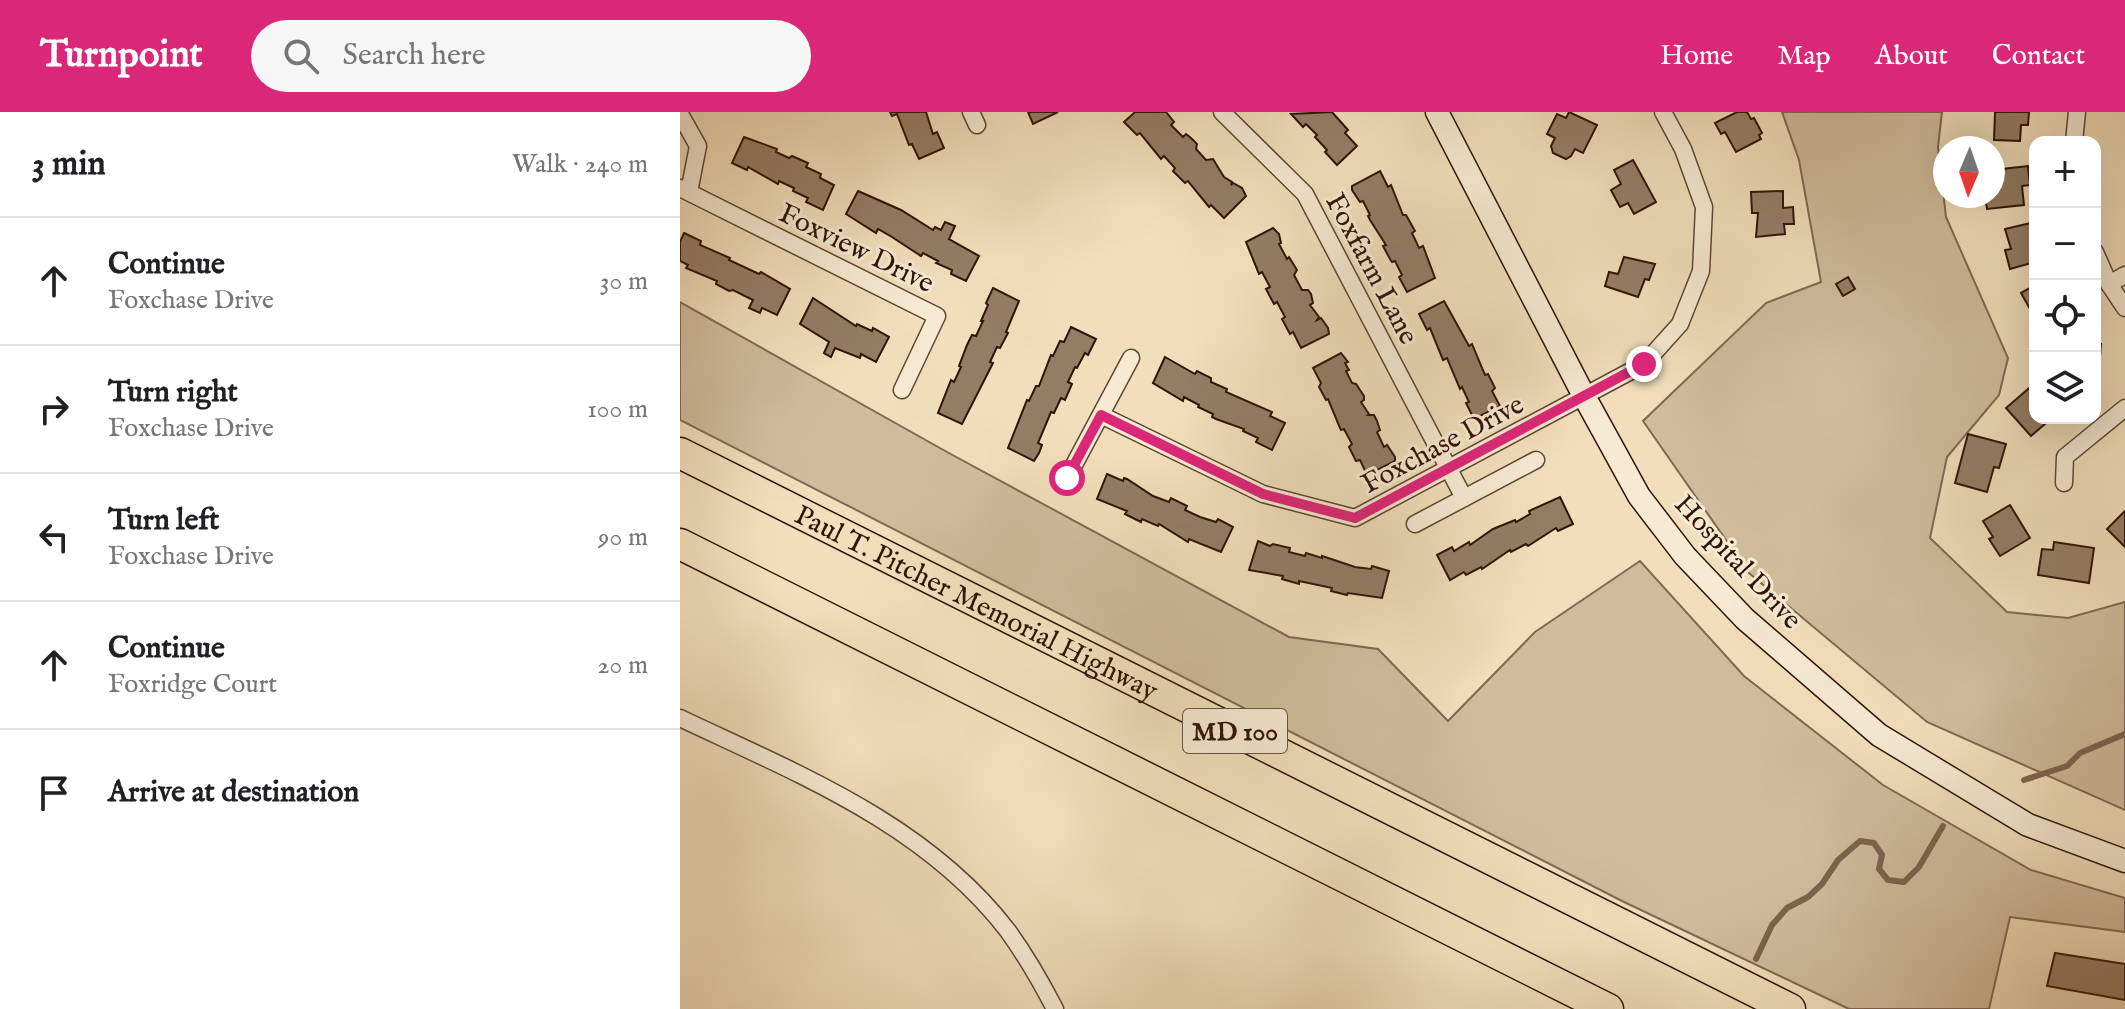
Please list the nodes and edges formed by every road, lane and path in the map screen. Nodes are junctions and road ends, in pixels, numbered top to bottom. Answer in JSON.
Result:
{"nodes":[{"id":1,"x":1222,"y":112,"type":"edge"},
{"id":2,"x":1437,"y":112,"type":"edge"},
{"id":3,"x":1663,"y":112,"type":"edge"},
{"id":4,"x":2077,"y":112,"type":"edge"},
{"id":5,"x":680,"y":114,"type":"edge"},
{"id":6,"x":2075,"y":136,"type":"edge"},
{"id":7,"x":684,"y":190,"type":"edge"},
{"id":8,"x":2101,"y":266,"type":"edge"},
{"id":9,"x":2125,"y":275,"type":"edge"},
{"id":10,"x":2109,"y":284,"type":"junction"},
{"id":11,"x":2125,"y":308,"type":"edge"},
{"id":12,"x":1131,"y":358,"type":"dead end"},
{"id":13,"x":902,"y":390,"type":"dead end"},
{"id":14,"x":1584,"y":396,"type":"junction"},
{"id":15,"x":2125,"y":408,"type":"edge"},
{"id":16,"x":1101,"y":415,"type":"junction"},
{"id":17,"x":680,"y":453,"type":"edge"},
{"id":18,"x":1536,"y":460,"type":"dead end"},
{"id":19,"x":1449,"y":470,"type":"junction"},
{"id":20,"x":1067,"y":478,"type":"dead end"},
{"id":21,"x":2064,"y":483,"type":"dead end"},
{"id":22,"x":1464,"y":498,"type":"junction"},
{"id":23,"x":1415,"y":524,"type":"dead end"},
{"id":24,"x":680,"y":544,"type":"edge"},
{"id":25,"x":680,"y":718,"type":"edge"},
{"id":26,"x":2125,"y":861,"type":"edge"},
{"id":27,"x":1055,"y":1009,"type":"edge"},
{"id":28,"x":1608,"y":1009,"type":"edge"},
{"id":29,"x":1790,"y":1009,"type":"edge"}],
"edges":[{"from":1,"to":19,"type":"street","name":"Foxfarm Lane"},
{"from":2,"to":14,"type":"street","name":"Hospital Drive"},
{"from":3,"to":14,"type":"street","name":"Foxchase Drive"},
{"from":4,"to":6,"type":"street"},
{"from":5,"to":7,"type":"street"},
{"from":7,"to":13,"type":"street","name":"Foxview Drive"},
{"from":8,"to":10,"type":"street"},
{"from":9,"to":10,"type":"street"},
{"from":10,"to":11,"type":"street"},
{"from":12,"to":16,"type":"street"},
{"from":14,"to":19,"type":"street","name":"Foxchase Drive"},
{"from":14,"to":26,"type":"street","name":"Hospital Drive"},
{"from":15,"to":21,"type":"street"},
{"from":16,"to":19,"type":"street","name":"Foxchase Drive"},
{"from":16,"to":20,"type":"street"},
{"from":17,"to":29,"type":"highway","name":"Paul T. Pitcher Memorial Highway","number":"MD 100"},
{"from":18,"to":22,"type":"street"},
{"from":19,"to":22,"type":"street","name":"Foxfarm Lane"},
{"from":22,"to":23,"type":"street"},
{"from":24,"to":28,"type":"highway","number":"MD 100"},
{"from":25,"to":27,"type":"street"}]}
